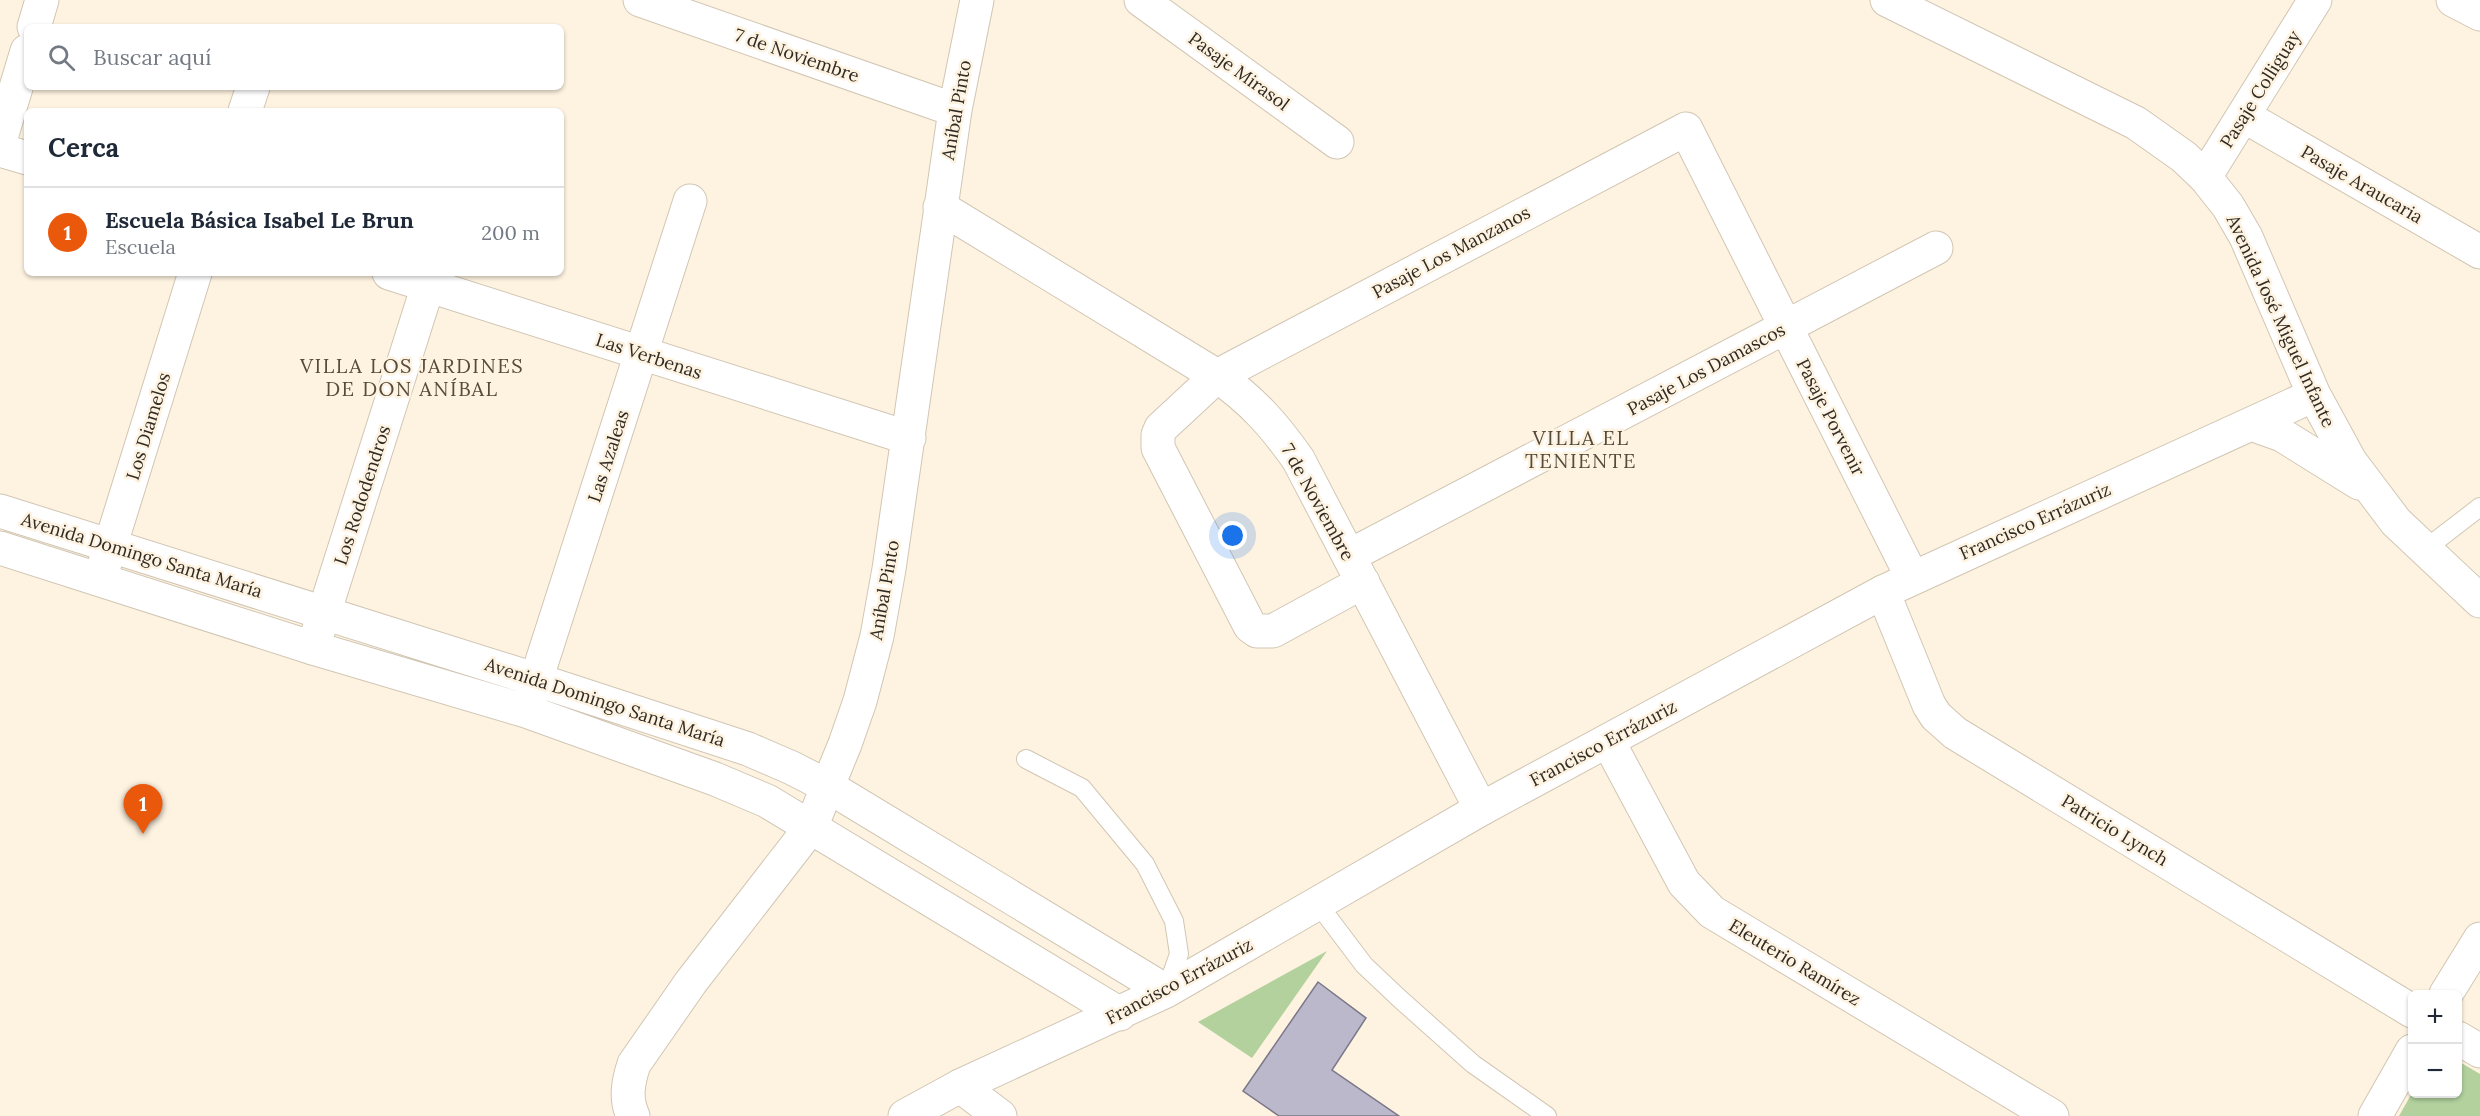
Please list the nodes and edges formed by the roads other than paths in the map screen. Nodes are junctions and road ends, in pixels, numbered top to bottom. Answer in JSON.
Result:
{"nodes":[{"id":1,"x":42,"y":0,"type":"edge"},
{"id":2,"x":640,"y":0,"type":"edge"},
{"id":3,"x":977,"y":0,"type":"edge"},
{"id":4,"x":1141,"y":0,"type":"edge"},
{"id":5,"x":1887,"y":0,"type":"edge"},
{"id":6,"x":2315,"y":0,"type":"edge"},
{"id":7,"x":2453,"y":0,"type":"edge"},
{"id":8,"x":2480,"y":14,"type":"edge"},
{"id":9,"x":35,"y":24,"type":"edge"},
{"id":10,"x":24,"y":61,"type":"edge"},
{"id":11,"x":252,"y":90,"type":"edge"},
{"id":12,"x":246,"y":108,"type":"edge"},
{"id":13,"x":955,"y":110,"type":"junction"},
{"id":14,"x":2244,"y":116,"type":"junction"},
{"id":15,"x":1686,"y":129,"type":"joint"},
{"id":16,"x":0,"y":141,"type":"edge"},
{"id":17,"x":1337,"y":142,"type":"dead end"},
{"id":18,"x":0,"y":150,"type":"edge"},
{"id":19,"x":24,"y":157,"type":"edge"},
{"id":20,"x":2205,"y":177,"type":"junction"},
{"id":21,"x":690,"y":201,"type":"dead end"},
{"id":22,"x":940,"y":207,"type":"junction"},
{"id":23,"x":1936,"y":248,"type":"dead end"},
{"id":24,"x":2480,"y":252,"type":"edge"},
{"id":25,"x":194,"y":276,"type":"edge"},
{"id":26,"x":410,"y":276,"type":"edge"},
{"id":27,"x":430,"y":279,"type":"edge"},
{"id":28,"x":1786,"y":327,"type":"junction"},
{"id":29,"x":641,"y":353,"type":"junction"},
{"id":30,"x":1217,"y":376,"type":"junction"},
{"id":31,"x":2314,"y":395,"type":"junction"},
{"id":32,"x":2251,"y":424,"type":"junction"},
{"id":33,"x":909,"y":438,"type":"junction"},
{"id":34,"x":2372,"y":492,"type":"junction"},
{"id":35,"x":2480,"y":507,"type":"edge"},
{"id":36,"x":0,"y":511,"type":"edge"},
{"id":37,"x":111,"y":545,"type":"junction"},
{"id":38,"x":0,"y":548,"type":"edge"},
{"id":39,"x":2424,"y":550,"type":"junction"},
{"id":40,"x":1356,"y":569,"type":"junction"},
{"id":41,"x":100,"y":579,"type":"junction"},
{"id":42,"x":1898,"y":584,"type":"junction"},
{"id":43,"x":2480,"y":602,"type":"edge"},
{"id":44,"x":324,"y":612,"type":"junction"},
{"id":45,"x":313,"y":648,"type":"junction"},
{"id":46,"x":537,"y":680,"type":"junction"},
{"id":47,"x":526,"y":711,"type":"junction"},
{"id":48,"x":1608,"y":741,"type":"junction"},
{"id":49,"x":1026,"y":759,"type":"dead end"},
{"id":50,"x":829,"y":787,"type":"junction"},
{"id":51,"x":1481,"y":809,"type":"junction"},
{"id":52,"x":811,"y":827,"type":"junction"},
{"id":53,"x":1318,"y":904,"type":"junction"},
{"id":54,"x":2480,"y":939,"type":"edge"},
{"id":55,"x":2448,"y":990,"type":"edge"},
{"id":56,"x":1166,"y":991,"type":"junction"},
{"id":57,"x":2408,"y":1009,"type":"edge"},
{"id":58,"x":1120,"y":1014,"type":"junction"},
{"id":59,"x":2462,"y":1041,"type":"edge"},
{"id":60,"x":2480,"y":1051,"type":"edge"},
{"id":61,"x":2408,"y":1058,"type":"edge"},
{"id":62,"x":960,"y":1086,"type":"junction"},
{"id":63,"x":633,"y":1116,"type":"edge"},
{"id":64,"x":905,"y":1116,"type":"edge"},
{"id":65,"x":1000,"y":1116,"type":"edge"},
{"id":66,"x":1547,"y":1116,"type":"edge"},
{"id":67,"x":2052,"y":1116,"type":"edge"},
{"id":68,"x":2375,"y":1116,"type":"edge"}],
"edges":[{"from":1,"to":9,"type":"street"},
{"from":2,"to":13,"type":"street","name":"7 de Noviembre"},
{"from":3,"to":13,"type":"street","name":"Aníbal Pinto"},
{"from":4,"to":17,"type":"street","name":"Pasaje Mirasol"},
{"from":5,"to":20,"type":"street","name":"Avenida José Miguel Infante"},
{"from":6,"to":14,"type":"street","name":"Pasaje Colliguay"},
{"from":7,"to":8,"type":"street"},
{"from":10,"to":16,"type":"street"},
{"from":11,"to":12,"type":"street"},
{"from":13,"to":22,"type":"street","name":"Aníbal Pinto"},
{"from":14,"to":20,"type":"street","name":"Pasaje Colliguay"},
{"from":14,"to":24,"type":"street","name":"Pasaje Araucaria"},
{"from":15,"to":28,"type":"street","name":"Pasaje Porvenir"},
{"from":15,"to":30,"type":"street","name":"Pasaje Los Manzanos"},
{"from":18,"to":19,"type":"street"},
{"from":20,"to":31,"type":"street","name":"Avenida José Miguel Infante"},
{"from":21,"to":29,"type":"street","name":"Las Azaleas"},
{"from":22,"to":30,"type":"street","name":"7 de Noviembre"},
{"from":22,"to":33,"type":"street","name":"Aníbal Pinto"},
{"from":23,"to":28,"type":"street","name":"Pasaje Los Damascos"},
{"from":25,"to":37,"type":"street","name":"Los Diamelos"},
{"from":26,"to":27,"type":"street","name":"Las Verbenas"},
{"from":27,"to":29,"type":"street","name":"Las Verbenas"},
{"from":27,"to":44,"type":"street","name":"Los Rododendros"},
{"from":28,"to":40,"type":"street","name":"Pasaje Los Damascos"},
{"from":28,"to":42,"type":"street","name":"Pasaje Porvenir"},
{"from":29,"to":33,"type":"street","name":"Las Verbenas"},
{"from":29,"to":46,"type":"street","name":"Las Azaleas"},
{"from":30,"to":40,"type":"street","name":"7 de Noviembre"},
{"from":30,"to":40,"type":"street","name":"7 de Noviembre"},
{"from":31,"to":32,"type":"street","name":"Francisco Errázuriz"},
{"from":31,"to":34,"type":"street","name":"Avenida José Miguel Infante"},
{"from":32,"to":34,"type":"street"},
{"from":32,"to":42,"type":"street","name":"Francisco Errázuriz"},
{"from":33,"to":50,"type":"street","name":"Aníbal Pinto"},
{"from":34,"to":39,"type":"street","name":"Avenida José Miguel Infante"},
{"from":35,"to":39,"type":"lane"},
{"from":36,"to":37,"type":"street","name":"Avenida Domingo Santa María"},
{"from":37,"to":41,"type":"street","name":"Los Diamelos"},
{"from":37,"to":44,"type":"street","name":"Avenida Domingo Santa María"},
{"from":38,"to":41,"type":"street","name":"Avenida Domingo Santa María"},
{"from":39,"to":43,"type":"street","name":"Avenida José Miguel Infante"},
{"from":40,"to":51,"type":"street","name":"7 de Noviembre"},
{"from":41,"to":45,"type":"street","name":"Avenida Domingo Santa María"},
{"from":42,"to":48,"type":"street","name":"Francisco Errázuriz"},
{"from":42,"to":57,"type":"street","name":"Patricio Lynch"},
{"from":44,"to":45,"type":"street","name":"Los Rododendros"},
{"from":44,"to":46,"type":"street","name":"Avenida Domingo Santa María"},
{"from":45,"to":47,"type":"street","name":"Avenida Domingo Santa María"},
{"from":46,"to":47,"type":"street","name":"Las Azaleas"},
{"from":46,"to":50,"type":"street","name":"Avenida Domingo Santa María"},
{"from":47,"to":52,"type":"street","name":"Avenida Domingo Santa María"},
{"from":48,"to":51,"type":"street","name":"Francisco Errázuriz"},
{"from":48,"to":67,"type":"street","name":"Eleuterio Ramírez"},
{"from":49,"to":56,"type":"lane"},
{"from":50,"to":52,"type":"street","name":"Aníbal Pinto"},
{"from":50,"to":56,"type":"street","name":"Avenida Domingo Santa María"},
{"from":51,"to":53,"type":"street","name":"Francisco Errázuriz"},
{"from":52,"to":58,"type":"street","name":"Avenida Domingo Santa María"},
{"from":52,"to":63,"type":"street","name":"Aníbal Pinto"},
{"from":53,"to":56,"type":"street","name":"Francisco Errázuriz"},
{"from":53,"to":66,"type":"lane"},
{"from":54,"to":55,"type":"street"},
{"from":56,"to":58,"type":"street","name":"Francisco Errázuriz"},
{"from":58,"to":62,"type":"street","name":"Francisco Errázuriz"},
{"from":59,"to":60,"type":"street"},
{"from":61,"to":68,"type":"street"},
{"from":62,"to":64,"type":"street","name":"Francisco Errázuriz"},
{"from":62,"to":65,"type":"street"}]}
